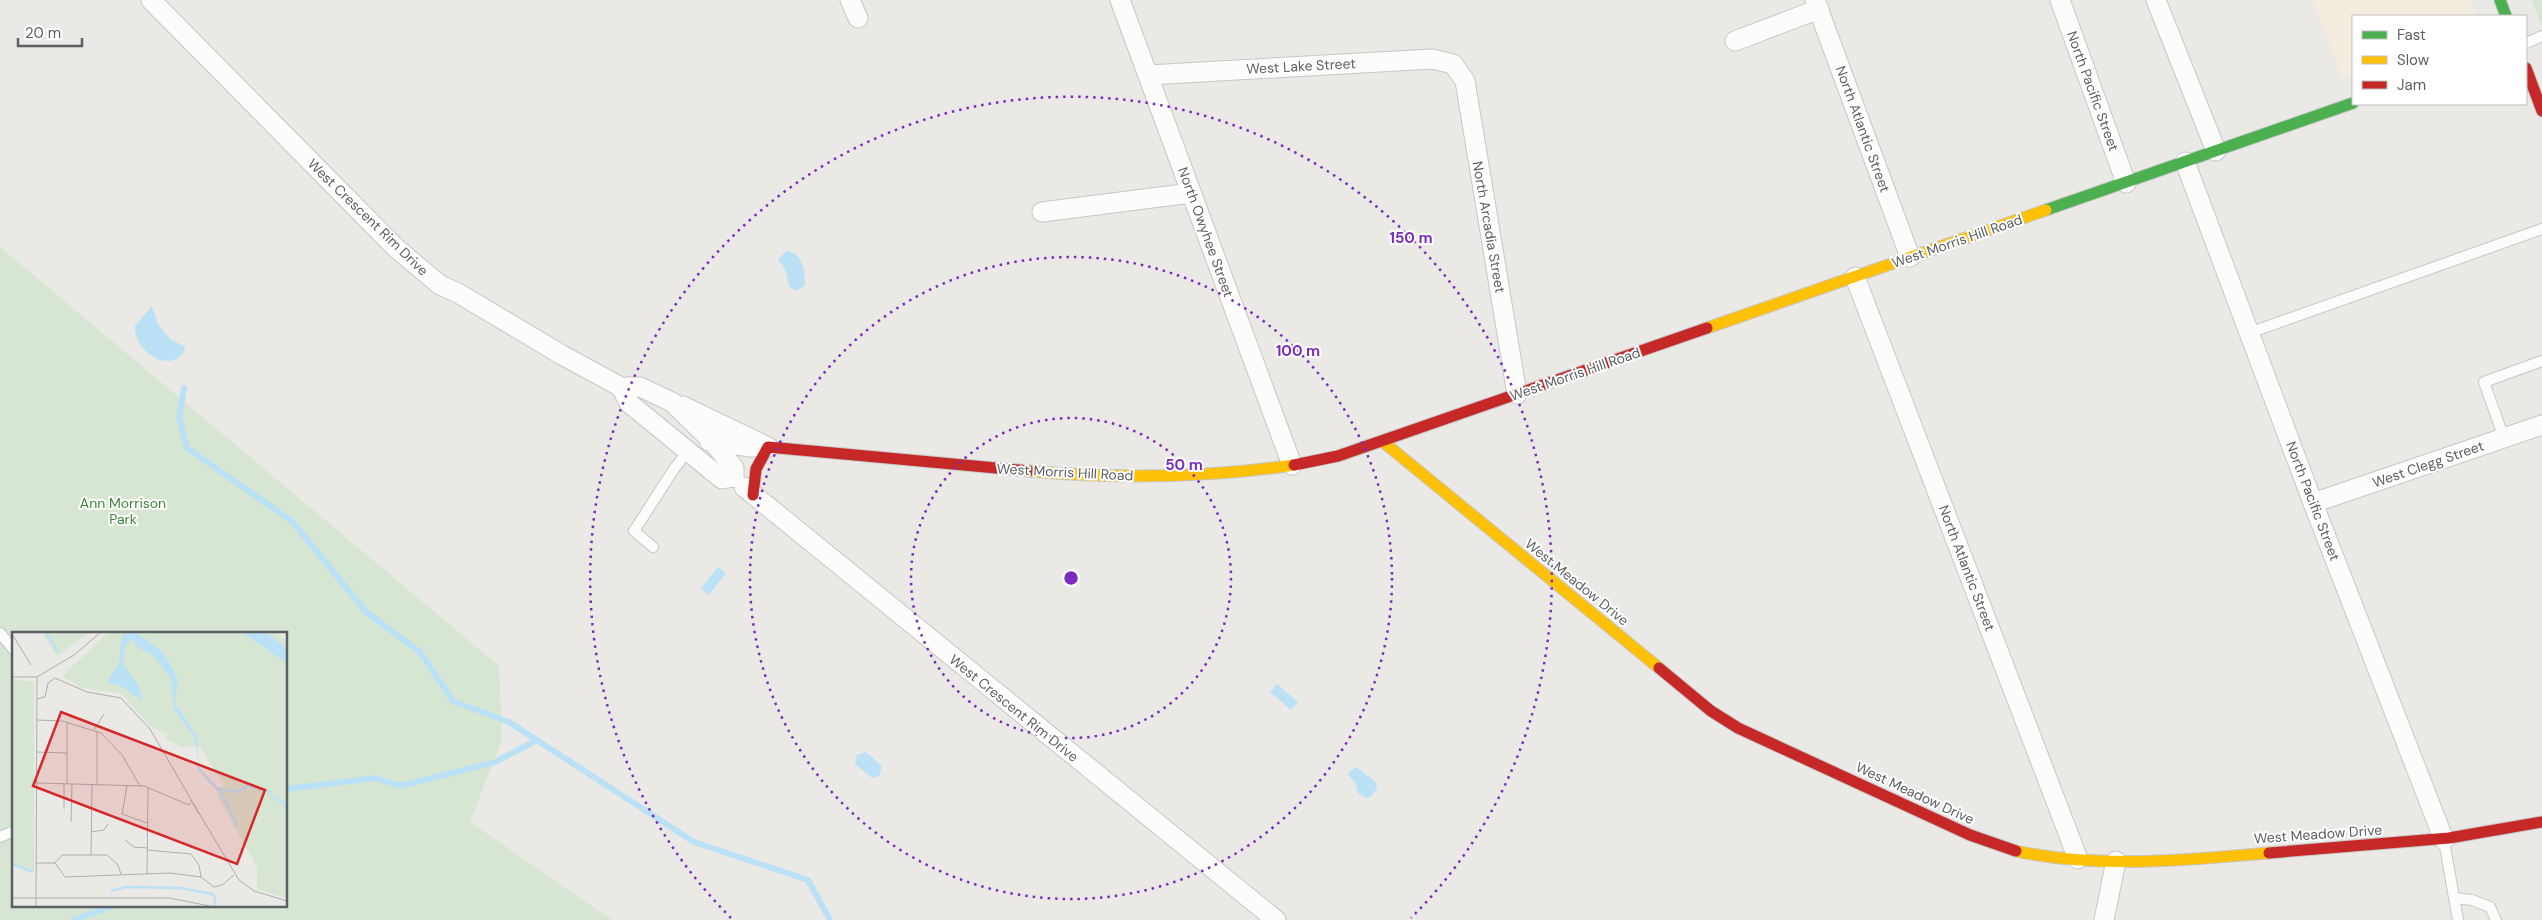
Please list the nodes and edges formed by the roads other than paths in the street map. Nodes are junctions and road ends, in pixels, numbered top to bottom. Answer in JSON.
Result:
{"nodes":[{"id":1,"x":151,"y":0,"type":"edge"},
{"id":2,"x":850,"y":0,"type":"edge"},
{"id":3,"x":1120,"y":0,"type":"edge"},
{"id":4,"x":2060,"y":0,"type":"edge"},
{"id":5,"x":2156,"y":0,"type":"edge"},
{"id":6,"x":2500,"y":0,"type":"edge"},
{"id":7,"x":1817,"y":5,"type":"edge"},
{"id":8,"x":2506,"y":15,"type":"edge"},
{"id":9,"x":858,"y":18,"type":"dead end"},
{"id":10,"x":2542,"y":36,"type":"edge"},
{"id":11,"x":1735,"y":40,"type":"dead end"},
{"id":12,"x":2527,"y":43,"type":"edge"},
{"id":13,"x":1453,"y":64,"type":"joint"},
{"id":14,"x":2527,"y":71,"type":"edge"},
{"id":15,"x":1148,"y":75,"type":"junction"},
{"id":16,"x":2352,"y":103,"type":"edge"},
{"id":17,"x":2542,"y":111,"type":"edge"},
{"id":18,"x":2216,"y":151,"type":"junction"},
{"id":19,"x":2185,"y":162,"type":"junction"},
{"id":20,"x":2126,"y":183,"type":"junction"},
{"id":21,"x":1191,"y":193,"type":"junction"},
{"id":22,"x":1042,"y":212,"type":"dead end"},
{"id":23,"x":2542,"y":230,"type":"edge"},
{"id":24,"x":1910,"y":257,"type":"junction"},
{"id":25,"x":1855,"y":277,"type":"junction"},
{"id":26,"x":2249,"y":332,"type":"junction"},
{"id":27,"x":2542,"y":361,"type":"edge"},
{"id":28,"x":621,"y":387,"type":"junction"},
{"id":29,"x":1517,"y":394,"type":"junction"},
{"id":30,"x":672,"y":402,"type":"junction"},
{"id":31,"x":2542,"y":425,"type":"edge"},
{"id":32,"x":664,"y":431,"type":"junction"},
{"id":33,"x":2504,"y":438,"type":"junction"},
{"id":34,"x":1382,"y":441,"type":"junction"},
{"id":35,"x":714,"y":443,"type":"junction"},
{"id":36,"x":768,"y":447,"type":"junction"},
{"id":37,"x":688,"y":451,"type":"junction"},
{"id":38,"x":1292,"y":465,"type":"junction"},
{"id":39,"x":734,"y":478,"type":"junction"},
{"id":40,"x":753,"y":495,"type":"junction"},
{"id":41,"x":2313,"y":503,"type":"junction"},
{"id":42,"x":653,"y":547,"type":"dead end"},
{"id":43,"x":0,"y":633,"type":"edge"},
{"id":44,"x":12,"y":648,"type":"edge"},
{"id":45,"x":2542,"y":822,"type":"edge"},
{"id":46,"x":12,"y":832,"type":"edge"},
{"id":47,"x":0,"y":837,"type":"edge"},
{"id":48,"x":2444,"y":840,"type":"junction"},
{"id":49,"x":2078,"y":859,"type":"junction"},
{"id":50,"x":2116,"y":861,"type":"junction"},
{"id":51,"x":2454,"y":898,"type":"junction"},
{"id":52,"x":1276,"y":920,"type":"edge"},
{"id":53,"x":2104,"y":920,"type":"edge"},
{"id":54,"x":2458,"y":920,"type":"edge"},
{"id":55,"x":2496,"y":920,"type":"edge"}],
"edges":[{"from":1,"to":28,"type":"street","name":"West Crescent Rim Drive"},
{"from":2,"to":9,"type":"street"},
{"from":3,"to":15,"type":"street","name":"North Owyhee Street"},
{"from":4,"to":20,"type":"street","name":"North Pacific Street"},
{"from":5,"to":18,"type":"street"},
{"from":6,"to":8,"type":"street"},
{"from":7,"to":11,"type":"street"},
{"from":7,"to":24,"type":"street","name":"North Atlantic Street"},
{"from":10,"to":12,"type":"lane"},
{"from":13,"to":15,"type":"street","name":"West Lake Street"},
{"from":13,"to":29,"type":"street","name":"North Arcadia Street"},
{"from":14,"to":17,"type":"street"},
{"from":15,"to":21,"type":"street","name":"North Owyhee Street"},
{"from":16,"to":18,"type":"street","name":"West Morris Hill Road"},
{"from":18,"to":19,"type":"street","name":"West Morris Hill Road"},
{"from":19,"to":20,"type":"street","name":"West Morris Hill Road"},
{"from":19,"to":26,"type":"street","name":"North Pacific Street"},
{"from":20,"to":24,"type":"street","name":"West Morris Hill Road"},
{"from":21,"to":22,"type":"street"},
{"from":21,"to":38,"type":"street","name":"North Owyhee Street"},
{"from":23,"to":26,"type":"lane"},
{"from":24,"to":25,"type":"street","name":"West Morris Hill Road"},
{"from":25,"to":29,"type":"street","name":"West Morris Hill Road"},
{"from":25,"to":49,"type":"street","name":"North Atlantic Street"},
{"from":26,"to":41,"type":"street","name":"North Pacific Street"},
{"from":27,"to":33,"type":"lane"},
{"from":28,"to":30,"type":"street","name":"West Crescent Rim Drive"},
{"from":28,"to":32,"type":"street","name":"West Crescent Rim Drive"},
{"from":29,"to":34,"type":"street","name":"West Morris Hill Road"},
{"from":30,"to":35,"type":"street","name":"West Crescent Rim Drive"},
{"from":30,"to":36,"type":"street","name":"West Morris Hill Road"},
{"from":31,"to":33,"type":"street","name":"West Clegg Street"},
{"from":32,"to":35,"type":"street","name":"West Morris Hill Road"},
{"from":32,"to":37,"type":"street","name":"West Crescent Rim Drive"},
{"from":33,"to":41,"type":"street","name":"West Clegg Street"},
{"from":34,"to":38,"type":"street","name":"West Morris Hill Road"},
{"from":34,"to":49,"type":"street","name":"West Meadow Drive"},
{"from":35,"to":36,"type":"street","name":"West Morris Hill Road"},
{"from":35,"to":39,"type":"street","name":"West Crescent Rim Drive"},
{"from":36,"to":38,"type":"street","name":"West Morris Hill Road"},
{"from":36,"to":40,"type":"street"},
{"from":37,"to":39,"type":"street","name":"West Crescent Rim Drive"},
{"from":37,"to":42,"type":"lane"},
{"from":39,"to":40,"type":"street","name":"West Crescent Rim Drive"},
{"from":40,"to":52,"type":"street","name":"West Crescent Rim Drive"},
{"from":41,"to":48,"type":"street","name":"North Pacific Street"},
{"from":43,"to":44,"type":"lane"},
{"from":45,"to":48,"type":"street","name":"West Meadow Drive"},
{"from":46,"to":47,"type":"lane"},
{"from":48,"to":50,"type":"street","name":"West Meadow Drive"},
{"from":48,"to":51,"type":"lane"},
{"from":49,"to":50,"type":"street","name":"West Meadow Drive"},
{"from":50,"to":53,"type":"street"},
{"from":51,"to":54,"type":"lane"},
{"from":51,"to":55,"type":"lane"}]}
